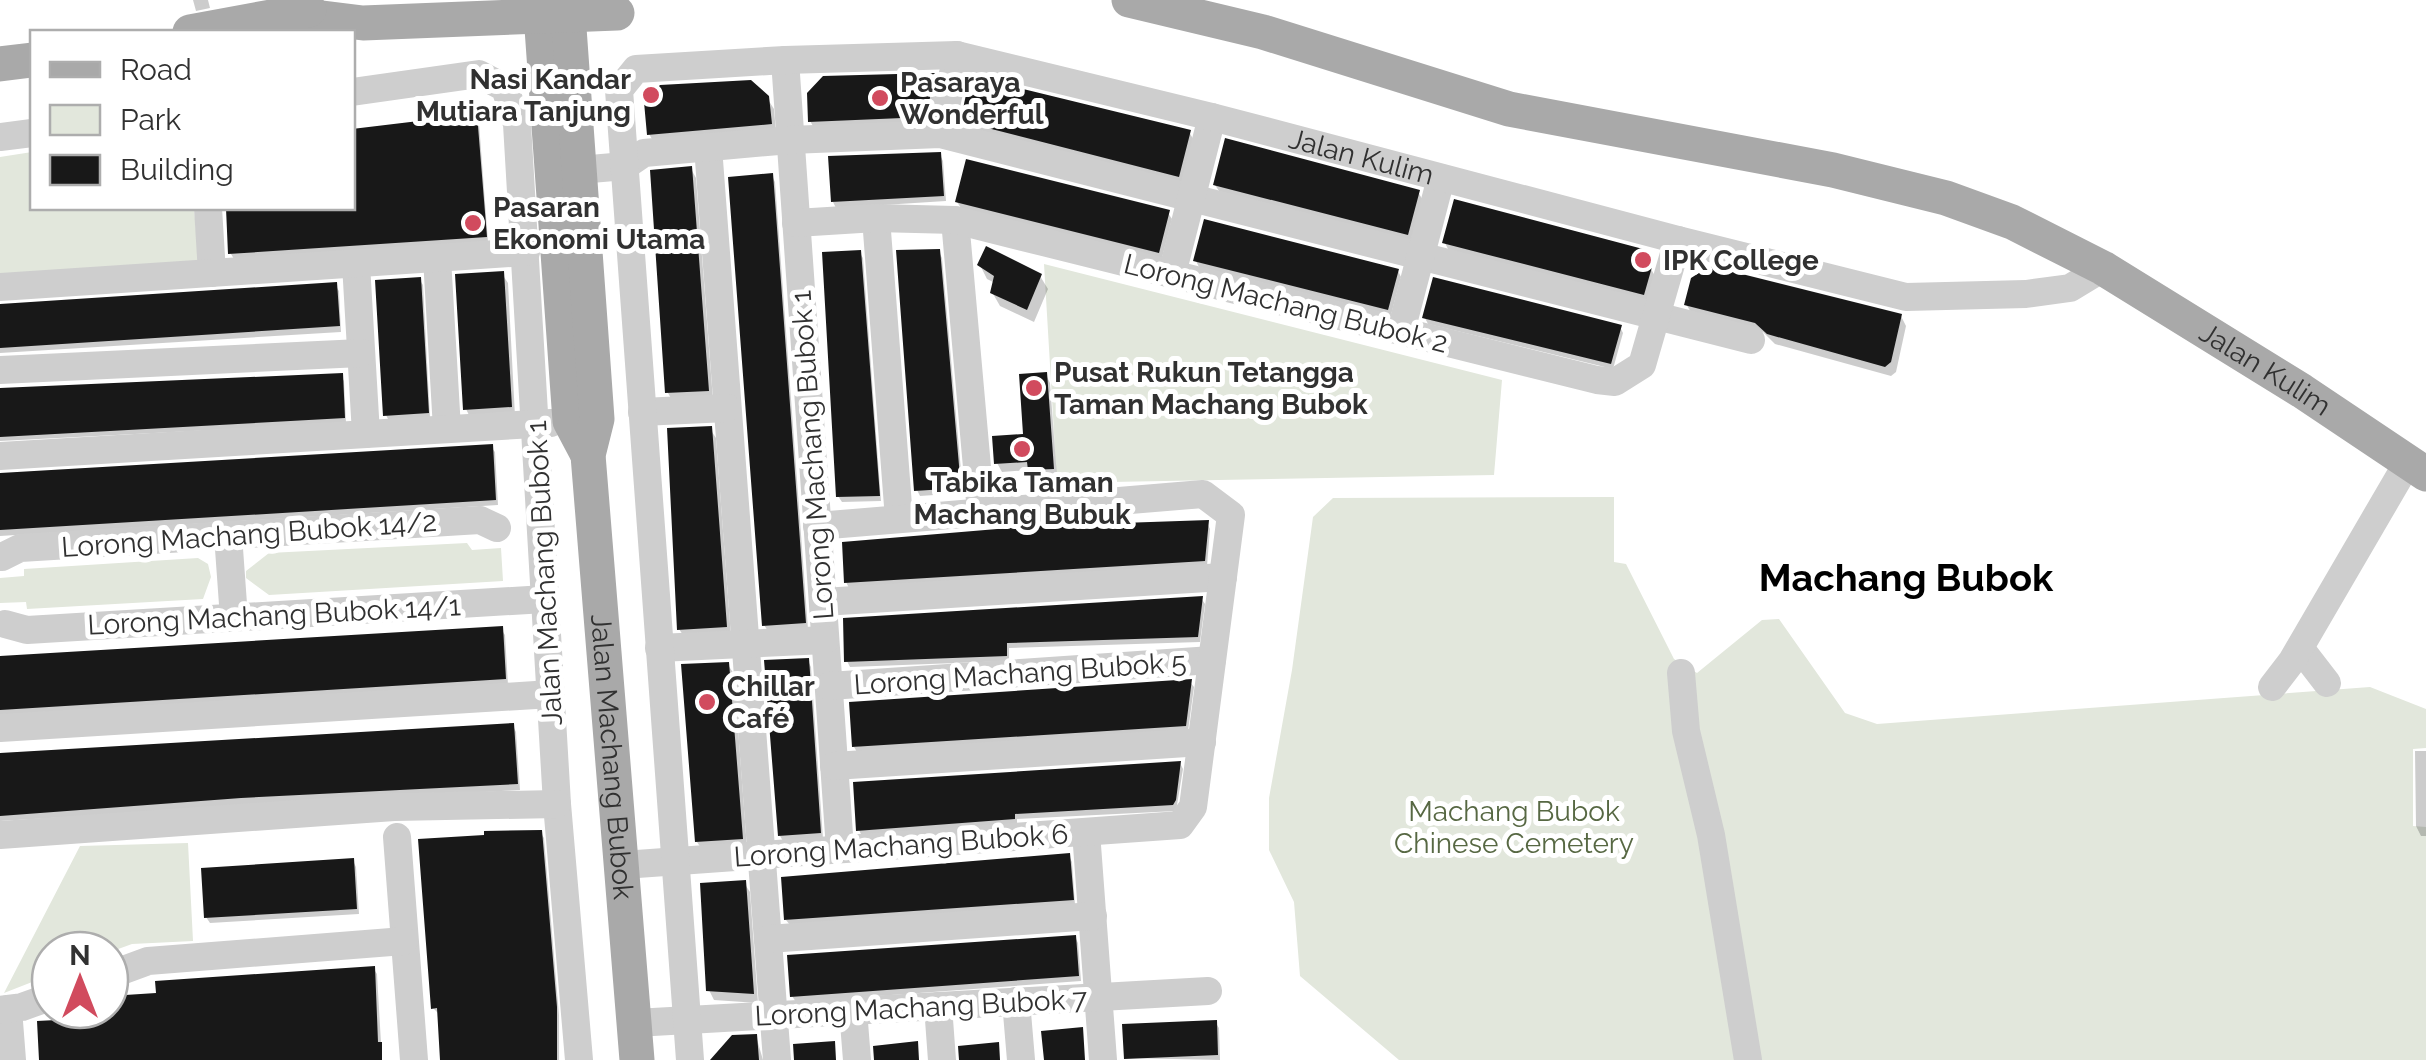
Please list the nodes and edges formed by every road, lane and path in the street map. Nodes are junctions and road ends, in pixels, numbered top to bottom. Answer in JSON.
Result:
{"nodes":[{"id":1,"x":364,"y":0,"type":"edge"},
{"id":2,"x":1130,"y":0,"type":"edge"},
{"id":3,"x":626,"y":7,"type":"edge"},
{"id":4,"x":554,"y":8,"type":"edge"},
{"id":5,"x":289,"y":14,"type":"junction"},
{"id":6,"x":475,"y":19,"type":"junction"},
{"id":7,"x":201,"y":30,"type":"edge"},
{"id":8,"x":957,"y":55,"type":"junction"},
{"id":9,"x":785,"y":60,"type":"junction"},
{"id":10,"x":559,"y":83,"type":"junction"},
{"id":11,"x":355,"y":92,"type":"edge"},
{"id":12,"x":1212,"y":117,"type":"junction"},
{"id":13,"x":30,"y":133,"type":"edge"},
{"id":14,"x":940,"y":134,"type":"junction"},
{"id":15,"x":0,"y":137,"type":"edge"},
{"id":16,"x":790,"y":140,"type":"junction"},
{"id":17,"x":708,"y":146,"type":"junction"},
{"id":18,"x":624,"y":166,"type":"junction"},
{"id":19,"x":579,"y":170,"type":"junction"},
{"id":20,"x":1441,"y":178,"type":"junction"},
{"id":21,"x":1192,"y":198,"type":"junction"},
{"id":22,"x":208,"y":210,"type":"edge"},
{"id":23,"x":876,"y":218,"type":"junction"},
{"id":24,"x":955,"y":220,"type":"junction"},
{"id":25,"x":796,"y":224,"type":"junction"},
{"id":26,"x":1678,"y":240,"type":"junction"},
{"id":27,"x":526,"y":252,"type":"junction"},
{"id":28,"x":1420,"y":256,"type":"junction"},
{"id":29,"x":437,"y":258,"type":"junction"},
{"id":30,"x":356,"y":264,"type":"junction"},
{"id":31,"x":2103,"y":268,"type":"junction"},
{"id":32,"x":212,"y":272,"type":"junction"},
{"id":33,"x":1172,"y":274,"type":"junction"},
{"id":34,"x":0,"y":287,"type":"edge"},
{"id":35,"x":1658,"y":316,"type":"junction"},
{"id":36,"x":1401,"y":331,"type":"junction"},
{"id":37,"x":1751,"y":340,"type":"dead end"},
{"id":38,"x":361,"y":353,"type":"junction"},
{"id":39,"x":0,"y":370,"type":"edge"},
{"id":40,"x":728,"y":408,"type":"junction"},
{"id":41,"x":642,"y":412,"type":"junction"},
{"id":42,"x":584,"y":420,"type":"junction"},
{"id":43,"x":535,"y":424,"type":"junction"},
{"id":44,"x":447,"y":429,"type":"junction"},
{"id":45,"x":366,"y":434,"type":"junction"},
{"id":46,"x":0,"y":456,"type":"edge"},
{"id":47,"x":2417,"y":468,"type":"edge"},
{"id":48,"x":981,"y":512,"type":"junction"},
{"id":49,"x":899,"y":520,"type":"junction"},
{"id":50,"x":818,"y":526,"type":"junction"},
{"id":51,"x":497,"y":528,"type":"dead end"},
{"id":52,"x":228,"y":535,"type":"junction"},
{"id":53,"x":2,"y":557,"type":"edge"},
{"id":54,"x":1223,"y":577,"type":"junction"},
{"id":55,"x":545,"y":599,"type":"junction"},
{"id":56,"x":823,"y":602,"type":"junction"},
{"id":57,"x":234,"y":618,"type":"junction"},
{"id":58,"x":4,"y":624,"type":"dead end"},
{"id":59,"x":825,"y":640,"type":"junction"},
{"id":60,"x":746,"y":644,"type":"junction"},
{"id":61,"x":659,"y":648,"type":"junction"},
{"id":62,"x":2300,"y":648,"type":"junction"},
{"id":63,"x":1212,"y":660,"type":"junction"},
{"id":64,"x":1681,"y":673,"type":"dead end"},
{"id":65,"x":2328,"y":683,"type":"dead end"},
{"id":66,"x":829,"y":686,"type":"junction"},
{"id":67,"x":2272,"y":687,"type":"dead end"},
{"id":68,"x":551,"y":694,"type":"junction"},
{"id":69,"x":0,"y":728,"type":"edge"},
{"id":70,"x":1202,"y":742,"type":"junction"},
{"id":71,"x":834,"y":766,"type":"junction"},
{"id":72,"x":558,"y":804,"type":"junction"},
{"id":73,"x":1086,"y":832,"type":"junction"},
{"id":74,"x":0,"y":835,"type":"edge"},
{"id":75,"x":397,"y":838,"type":"dead end"},
{"id":76,"x":840,"y":849,"type":"junction"},
{"id":77,"x":762,"y":855,"type":"junction"},
{"id":78,"x":676,"y":861,"type":"junction"},
{"id":79,"x":623,"y":865,"type":"junction"},
{"id":80,"x":1092,"y":916,"type":"junction"},
{"id":81,"x":768,"y":939,"type":"junction"},
{"id":82,"x":404,"y":941,"type":"junction"},
{"id":83,"x":130,"y":968,"type":"edge"},
{"id":84,"x":1208,"y":991,"type":"dead end"},
{"id":85,"x":1098,"y":997,"type":"junction"},
{"id":86,"x":1016,"y":1002,"type":"junction"},
{"id":87,"x":30,"y":1003,"type":"edge"},
{"id":88,"x":938,"y":1006,"type":"junction"},
{"id":89,"x":4,"y":1010,"type":"edge"},
{"id":90,"x":854,"y":1010,"type":"junction"},
{"id":91,"x":774,"y":1015,"type":"junction"},
{"id":92,"x":688,"y":1019,"type":"junction"},
{"id":93,"x":634,"y":1022,"type":"junction"},
{"id":94,"x":12,"y":1060,"type":"edge"},
{"id":95,"x":414,"y":1060,"type":"edge"},
{"id":96,"x":579,"y":1060,"type":"edge"},
{"id":97,"x":637,"y":1060,"type":"edge"},
{"id":98,"x":690,"y":1060,"type":"edge"},
{"id":99,"x":777,"y":1060,"type":"edge"},
{"id":100,"x":858,"y":1060,"type":"edge"},
{"id":101,"x":942,"y":1060,"type":"edge"},
{"id":102,"x":1021,"y":1060,"type":"edge"},
{"id":103,"x":1103,"y":1060,"type":"edge"},
{"id":104,"x":1748,"y":1060,"type":"edge"}],
"edges":[{"from":1,"to":5,"type":"main road"},
{"from":2,"to":31,"type":"main road","name":"Jalan Kulim"},
{"from":3,"to":4,"type":"main road"},
{"from":3,"to":10,"type":"main road"},
{"from":4,"to":6,"type":"main road"},
{"from":4,"to":10,"type":"main road","name":"Jalan Machang Bubok"},
{"from":5,"to":6,"type":"main road"},
{"from":5,"to":7,"type":"main road"},
{"from":6,"to":10,"type":"main road"},
{"from":8,"to":9,"type":"street","name":"Jalan Kulim"},
{"from":8,"to":12,"type":"street","name":"Jalan Kulim"},
{"from":8,"to":14,"type":"street"},
{"from":9,"to":16,"type":"street","name":"Lorong Machang Bubok 1"},
{"from":9,"to":18,"type":"street","name":"Jalan Kulim"},
{"from":10,"to":19,"type":"main road","name":"Jalan Machang Bubok"},
{"from":10,"to":42,"type":"main road","name":"Jalan Machang Bubok"},
{"from":11,"to":27,"type":"street","name":"Jalan Machang Bubok 1"},
{"from":12,"to":20,"type":"street","name":"Jalan Kulim"},
{"from":12,"to":21,"type":"street"},
{"from":13,"to":15,"type":"street"},
{"from":14,"to":16,"type":"street"},
{"from":14,"to":21,"type":"street"},
{"from":16,"to":17,"type":"street"},
{"from":16,"to":25,"type":"street","name":"Lorong Machang Bubok 1"},
{"from":17,"to":18,"type":"street"},
{"from":17,"to":40,"type":"street"},
{"from":18,"to":19,"type":"street"},
{"from":18,"to":41,"type":"street"},
{"from":19,"to":42,"type":"main road","name":"Jalan Machang Bubok"},
{"from":20,"to":26,"type":"street","name":"Jalan Kulim"},
{"from":20,"to":28,"type":"street"},
{"from":21,"to":28,"type":"street"},
{"from":21,"to":33,"type":"street"},
{"from":22,"to":32,"type":"street"},
{"from":23,"to":24,"type":"street","name":"Lorong Machang Bubok 2"},
{"from":23,"to":25,"type":"street","name":"Lorong Machang Bubok 2"},
{"from":23,"to":49,"type":"street"},
{"from":24,"to":33,"type":"street","name":"Lorong Machang Bubok 2"},
{"from":24,"to":48,"type":"street"},
{"from":25,"to":50,"type":"street","name":"Lorong Machang Bubok 1"},
{"from":26,"to":31,"type":"street","name":"Jalan Kulim"},
{"from":26,"to":35,"type":"street","name":"Lorong Machang Bubok 2"},
{"from":27,"to":29,"type":"street"},
{"from":27,"to":43,"type":"street","name":"Jalan Machang Bubok 1"},
{"from":28,"to":35,"type":"street"},
{"from":28,"to":36,"type":"street"},
{"from":29,"to":30,"type":"street"},
{"from":29,"to":44,"type":"street"},
{"from":30,"to":32,"type":"street"},
{"from":30,"to":38,"type":"street"},
{"from":31,"to":47,"type":"main road","name":"Jalan Kulim"},
{"from":32,"to":34,"type":"street"},
{"from":33,"to":36,"type":"street","name":"Lorong Machang Bubok 2"},
{"from":35,"to":36,"type":"street","name":"Lorong Machang Bubok 2"},
{"from":35,"to":37,"type":"street"},
{"from":38,"to":39,"type":"street"},
{"from":38,"to":45,"type":"street"},
{"from":40,"to":41,"type":"street"},
{"from":40,"to":60,"type":"street"},
{"from":41,"to":61,"type":"street"},
{"from":42,"to":43,"type":"street"},
{"from":42,"to":79,"type":"main road","name":"Jalan Machang Bubok"},
{"from":43,"to":44,"type":"street"},
{"from":43,"to":55,"type":"street","name":"Jalan Machang Bubok 1"},
{"from":44,"to":45,"type":"street"},
{"from":45,"to":46,"type":"street"},
{"from":47,"to":62,"type":"street"},
{"from":48,"to":49,"type":"street"},
{"from":48,"to":54,"type":"street"},
{"from":49,"to":50,"type":"street"},
{"from":50,"to":56,"type":"street","name":"Lorong Machang Bubok 1"},
{"from":51,"to":52,"type":"street","name":"Lorong Machang Bubok 14/2"},
{"from":52,"to":53,"type":"street","name":"Lorong Machang Bubok 14/2"},
{"from":52,"to":57,"type":"street"},
{"from":54,"to":56,"type":"street"},
{"from":54,"to":63,"type":"street"},
{"from":55,"to":57,"type":"street","name":"Lorong Machang Bubok 14/1"},
{"from":55,"to":68,"type":"street","name":"Jalan Machang Bubok 1"},
{"from":56,"to":59,"type":"street","name":"Lorong Machang Bubok 1"},
{"from":57,"to":58,"type":"street","name":"Lorong Machang Bubok 14/1"},
{"from":59,"to":60,"type":"street"},
{"from":59,"to":66,"type":"street","name":"Lorong Machang Bubok 1"},
{"from":60,"to":61,"type":"street"},
{"from":60,"to":77,"type":"street"},
{"from":61,"to":78,"type":"street"},
{"from":62,"to":65,"type":"street"},
{"from":62,"to":67,"type":"street"},
{"from":63,"to":66,"type":"street","name":"Lorong Machang Bubok 5"},
{"from":63,"to":70,"type":"street"},
{"from":64,"to":104,"type":"street"},
{"from":66,"to":71,"type":"street","name":"Lorong Machang Bubok 1"},
{"from":68,"to":69,"type":"street"},
{"from":68,"to":72,"type":"street","name":"Jalan Machang Bubok 1"},
{"from":70,"to":71,"type":"street"},
{"from":70,"to":73,"type":"street","name":"Lorong Machang Bubok 6"},
{"from":71,"to":76,"type":"street","name":"Lorong Machang Bubok 1"},
{"from":72,"to":74,"type":"street"},
{"from":72,"to":96,"type":"street","name":"Jalan Machang Bubok 1"},
{"from":73,"to":76,"type":"street","name":"Lorong Machang Bubok 6"},
{"from":73,"to":80,"type":"street"},
{"from":75,"to":82,"type":"street"},
{"from":76,"to":77,"type":"street","name":"Lorong Machang Bubok 6"},
{"from":77,"to":78,"type":"street","name":"Lorong Machang Bubok 6"},
{"from":77,"to":81,"type":"street"},
{"from":78,"to":79,"type":"street","name":"Lorong Machang Bubok 6"},
{"from":78,"to":92,"type":"street"},
{"from":79,"to":93,"type":"main road","name":"Jalan Machang Bubok"},
{"from":80,"to":81,"type":"street"},
{"from":80,"to":85,"type":"street"},
{"from":81,"to":91,"type":"street"},
{"from":82,"to":83,"type":"street"},
{"from":82,"to":95,"type":"street"},
{"from":84,"to":85,"type":"street","name":"Lorong Machang Bubok 7"},
{"from":85,"to":86,"type":"street","name":"Lorong Machang Bubok 7"},
{"from":85,"to":103,"type":"street"},
{"from":86,"to":88,"type":"street","name":"Lorong Machang Bubok 7"},
{"from":86,"to":102,"type":"street"},
{"from":87,"to":89,"type":"street"},
{"from":88,"to":90,"type":"street","name":"Lorong Machang Bubok 7"},
{"from":88,"to":101,"type":"street"},
{"from":89,"to":94,"type":"street"},
{"from":90,"to":91,"type":"street","name":"Lorong Machang Bubok 7"},
{"from":90,"to":100,"type":"street"},
{"from":91,"to":92,"type":"street","name":"Lorong Machang Bubok 7"},
{"from":91,"to":99,"type":"street"},
{"from":92,"to":93,"type":"street","name":"Lorong Machang Bubok 7"},
{"from":92,"to":98,"type":"street"},
{"from":93,"to":97,"type":"main road","name":"Jalan Machang Bubok"}]}
